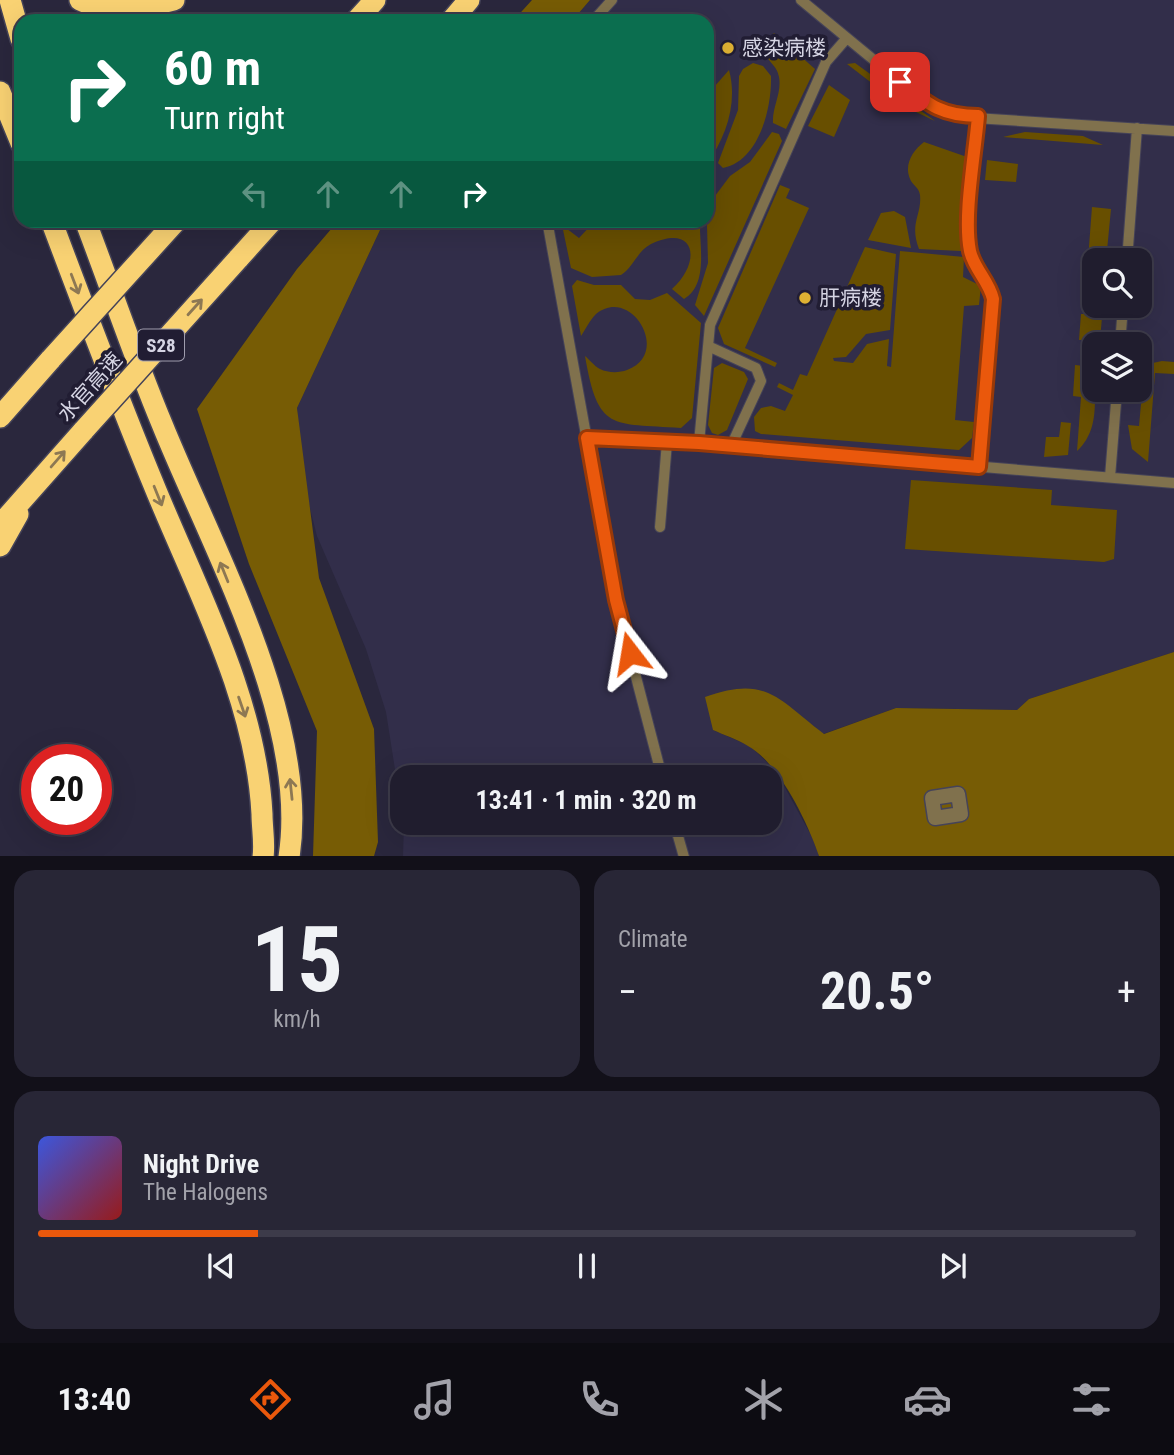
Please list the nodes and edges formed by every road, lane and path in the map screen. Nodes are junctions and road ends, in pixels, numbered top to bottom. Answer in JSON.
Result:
{"nodes":[{"id":1,"x":80,"y":0,"type":"edge"},
{"id":2,"x":174,"y":0,"type":"edge"},
{"id":3,"x":375,"y":0,"type":"edge"},
{"id":4,"x":469,"y":0,"type":"edge"},
{"id":5,"x":612,"y":0,"type":"edge"},
{"id":6,"x":801,"y":0,"type":"edge"},
{"id":7,"x":362,"y":14,"type":"edge"},
{"id":8,"x":457,"y":14,"type":"edge"},
{"id":9,"x":599,"y":14,"type":"edge"},
{"id":10,"x":846,"y":39,"type":"junction"},
{"id":11,"x":0,"y":92,"type":"edge"},
{"id":12,"x":978,"y":116,"type":"junction"},
{"id":13,"x":14,"y":126,"type":"edge"},
{"id":14,"x":1137,"y":128,"type":"junction"},
{"id":15,"x":1174,"y":131,"type":"edge"},
{"id":16,"x":54,"y":228,"type":"edge"},
{"id":17,"x":88,"y":228,"type":"edge"},
{"id":18,"x":170,"y":228,"type":"edge"},
{"id":19,"x":265,"y":228,"type":"edge"},
{"id":20,"x":548,"y":228,"type":"edge"},
{"id":21,"x":1128,"y":248,"type":"edge"},
{"id":22,"x":708,"y":346,"type":"junction"},
{"id":23,"x":1116,"y":402,"type":"edge"},
{"id":24,"x":0,"y":417,"type":"edge"},
{"id":25,"x":587,"y":438,"type":"junction"},
{"id":26,"x":667,"y":442,"type":"junction"},
{"id":27,"x":699,"y":443,"type":"junction"},
{"id":28,"x":731,"y":446,"type":"junction"},
{"id":29,"x":979,"y":467,"type":"junction"},
{"id":30,"x":1110,"y":477,"type":"junction"},
{"id":31,"x":1174,"y":483,"type":"edge"},
{"id":32,"x":31,"y":490,"type":"junction"},
{"id":33,"x":0,"y":525,"type":"edge"},
{"id":34,"x":660,"y":527,"type":"dead end"},
{"id":35,"x":0,"y":546,"type":"edge"},
{"id":36,"x":659,"y":765,"type":"edge"},
{"id":37,"x":678,"y":835,"type":"edge"},
{"id":38,"x":263,"y":856,"type":"edge"},
{"id":39,"x":289,"y":856,"type":"edge"},
{"id":40,"x":684,"y":856,"type":"edge"}],
"edges":[{"from":1,"to":2,"type":"highway"},
{"from":3,"to":7,"type":"highway"},
{"from":4,"to":8,"type":"highway"},
{"from":5,"to":9,"type":"lane"},
{"from":6,"to":10,"type":"lane"},
{"from":10,"to":12,"type":"lane"},
{"from":10,"to":22,"type":"lane"},
{"from":11,"to":13,"type":"highway"},
{"from":12,"to":14,"type":"lane"},
{"from":12,"to":29,"type":"lane"},
{"from":14,"to":15,"type":"lane"},
{"from":14,"to":21,"type":"lane"},
{"from":16,"to":38,"type":"highway","one_way":true},
{"from":39,"to":17,"type":"highway","one_way":true},
{"from":18,"to":24,"type":"highway","bridge":true},
{"from":32,"to":19,"type":"highway","name":"水官高速","number":"S28","one_way":true,"bridge":true},
{"from":20,"to":25,"type":"lane"},
{"from":22,"to":27,"type":"lane"},
{"from":22,"to":28,"type":"lane"},
{"from":23,"to":30,"type":"lane"},
{"from":25,"to":26,"type":"lane"},
{"from":25,"to":36,"type":"lane"},
{"from":26,"to":27,"type":"lane"},
{"from":26,"to":34,"type":"lane"},
{"from":27,"to":28,"type":"lane"},
{"from":28,"to":29,"type":"lane"},
{"from":29,"to":30,"type":"lane"},
{"from":30,"to":31,"type":"lane"},
{"from":32,"to":33,"type":"highway","name":"水官高速","number":"S28"},
{"from":32,"to":35,"type":"highway"},
{"from":37,"to":40,"type":"lane"}]}
